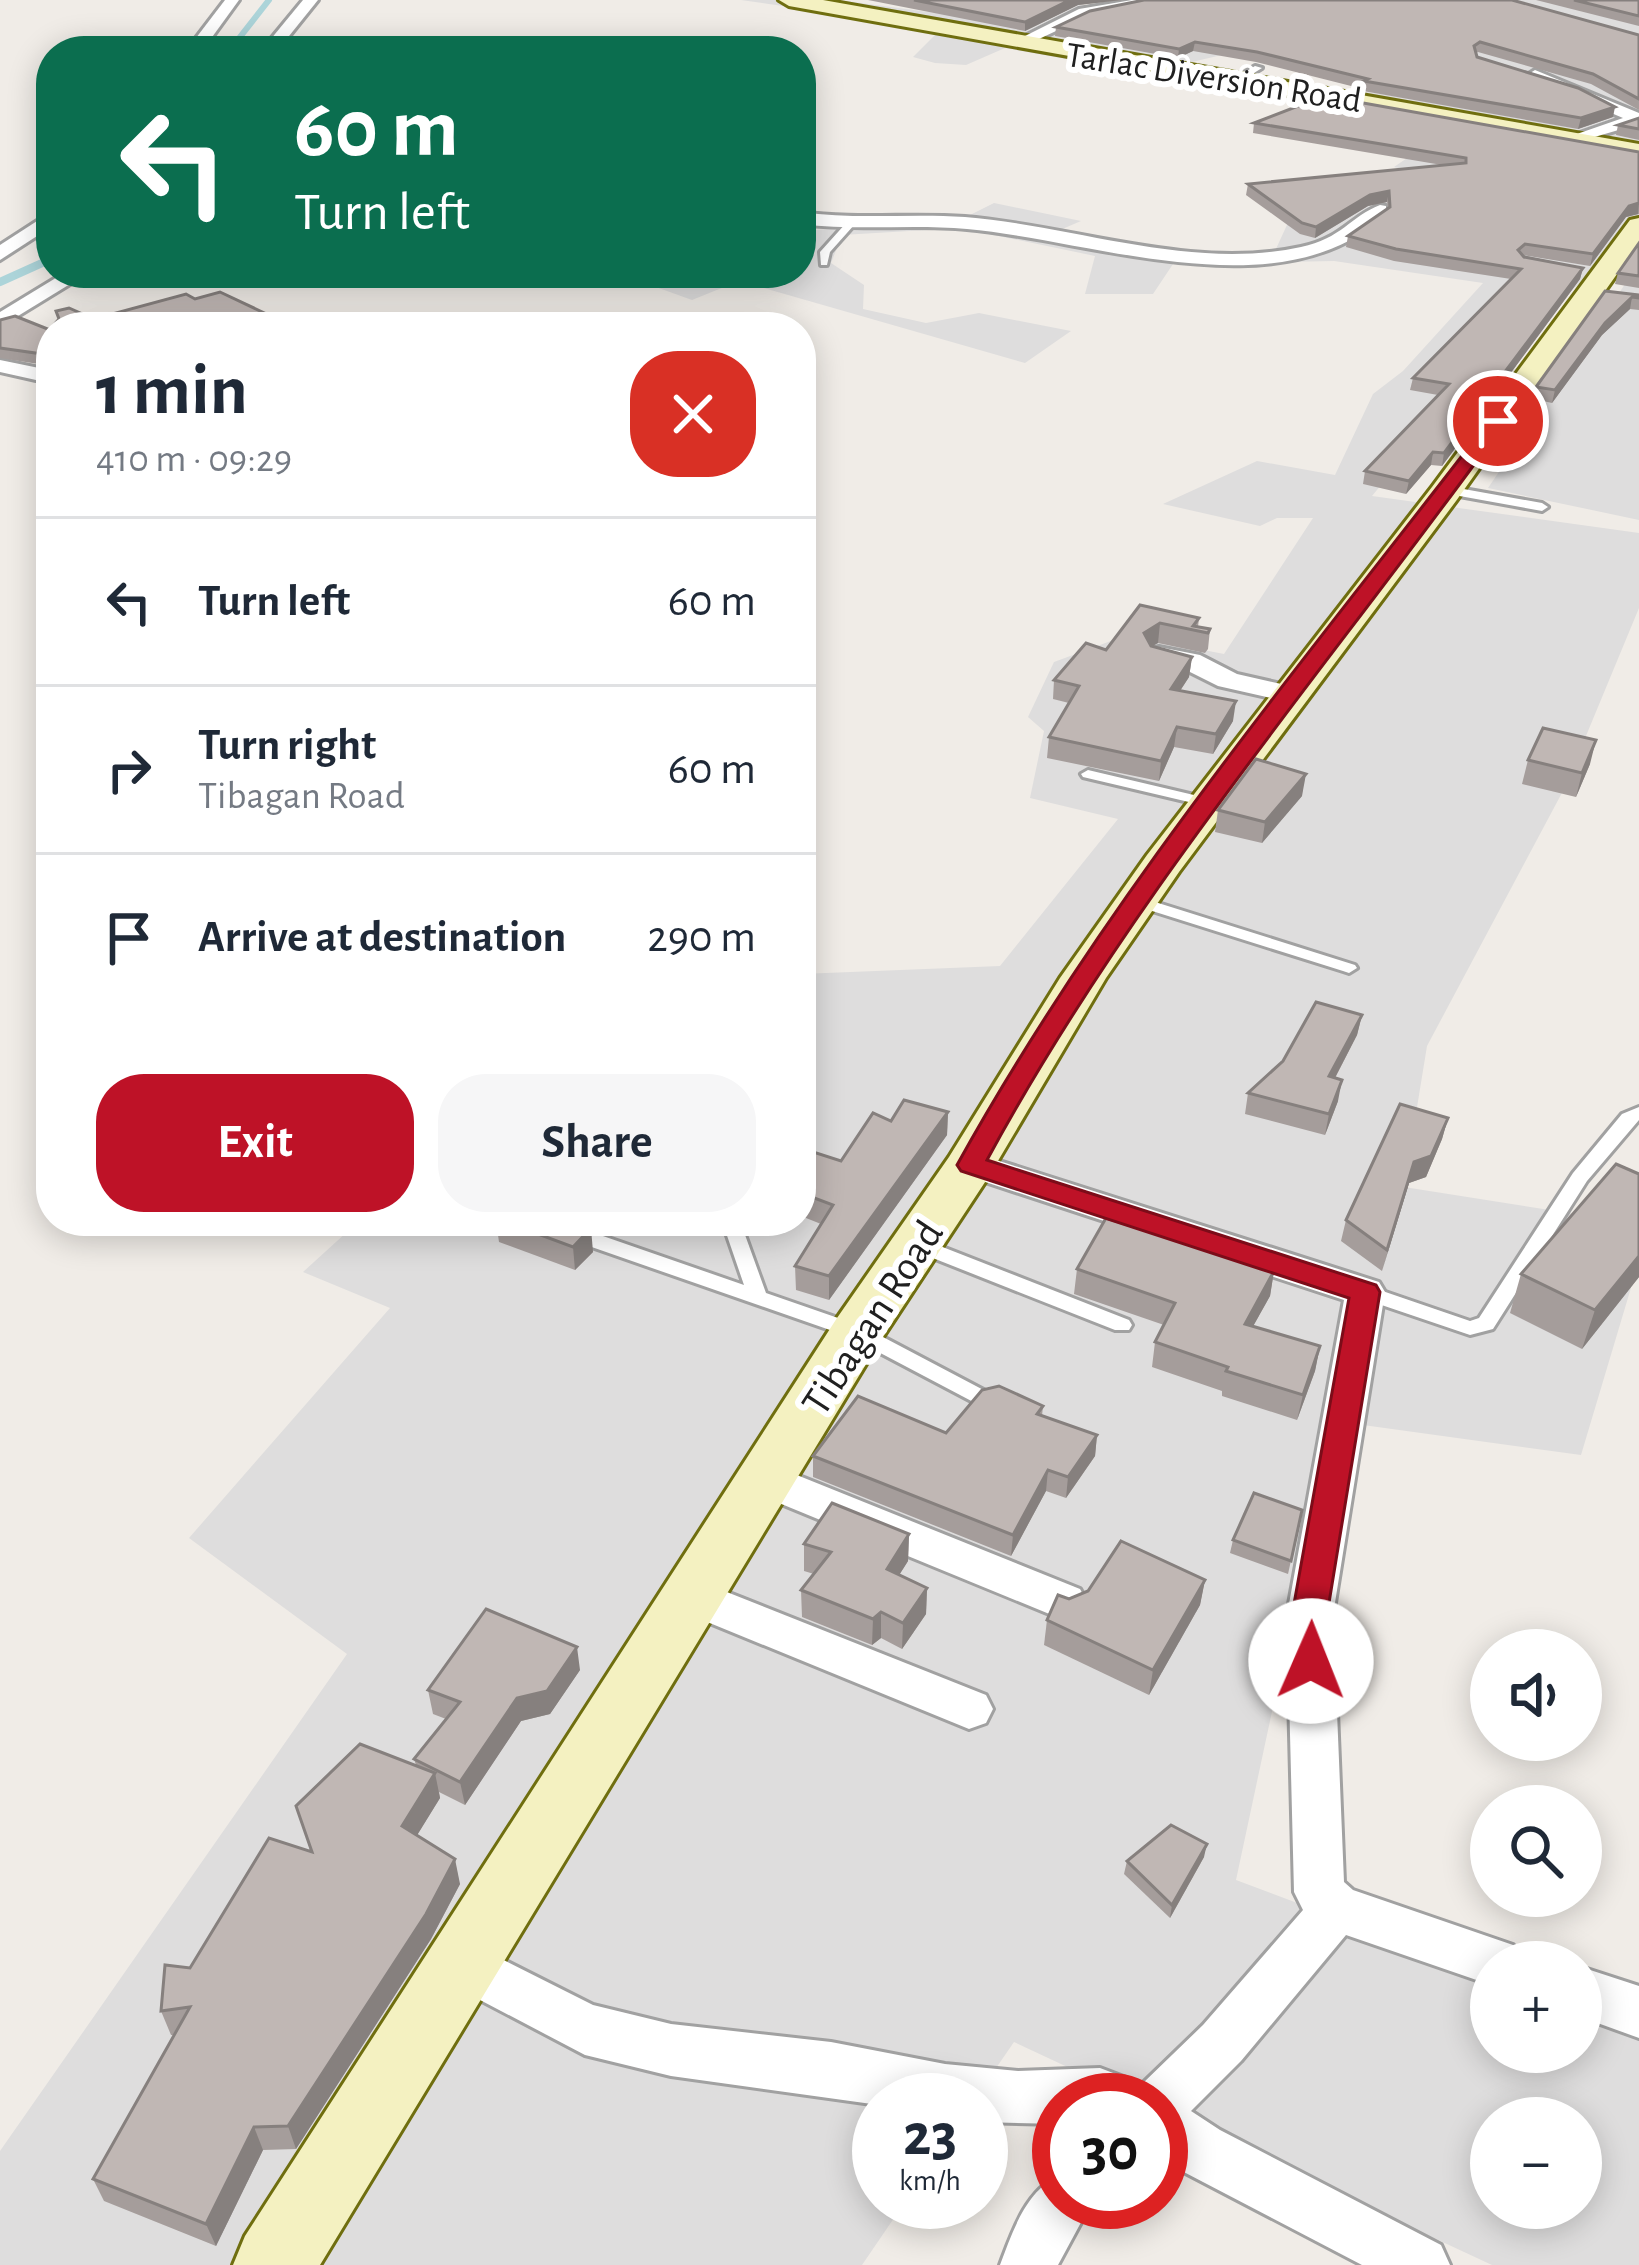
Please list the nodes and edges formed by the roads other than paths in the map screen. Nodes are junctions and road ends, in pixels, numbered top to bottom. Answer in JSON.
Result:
{"nodes":[{"id":1,"x":232,"y":0,"type":"edge"},
{"id":2,"x":311,"y":0,"type":"edge"},
{"id":3,"x":793,"y":0,"type":"edge"},
{"id":4,"x":1158,"y":0,"type":"edge"},
{"id":5,"x":205,"y":36,"type":"edge"},
{"id":6,"x":281,"y":36,"type":"edge"},
{"id":7,"x":1019,"y":43,"type":"junction"},
{"id":8,"x":1516,"y":70,"type":"edge"},
{"id":9,"x":1580,"y":139,"type":"junction"},
{"id":10,"x":1639,"y":151,"type":"edge"},
{"id":11,"x":1380,"y":210,"type":"edge"},
{"id":12,"x":816,"y":220,"type":"edge"},
{"id":13,"x":850,"y":224,"type":"junction"},
{"id":14,"x":36,"y":229,"type":"edge"},
{"id":15,"x":0,"y":254,"type":"edge"},
{"id":16,"x":824,"y":263,"type":"dead end"},
{"id":17,"x":1606,"y":272,"type":"edge"},
{"id":18,"x":54,"y":288,"type":"edge"},
{"id":19,"x":8,"y":316,"type":"edge"},
{"id":20,"x":35,"y":326,"type":"edge"},
{"id":21,"x":0,"y":366,"type":"edge"},
{"id":22,"x":36,"y":374,"type":"dead end"},
{"id":23,"x":1447,"y":490,"type":"junction"},
{"id":24,"x":1542,"y":507,"type":"dead end"},
{"id":25,"x":1159,"y":655,"type":"edge"},
{"id":26,"x":1288,"y":694,"type":"junction"},
{"id":27,"x":1088,"y":774,"type":"dead end"},
{"id":28,"x":1210,"y":803,"type":"junction"},
{"id":29,"x":1136,"y":901,"type":"junction"},
{"id":30,"x":1349,"y":968,"type":"dead end"},
{"id":31,"x":1639,"y":1113,"type":"edge"},
{"id":32,"x":971,"y":1165,"type":"junction"},
{"id":33,"x":583,"y":1236,"type":"edge"},
{"id":34,"x":736,"y":1236,"type":"edge"},
{"id":35,"x":916,"y":1244,"type":"junction"},
{"id":36,"x":1365,"y":1292,"type":"junction"},
{"id":37,"x":758,"y":1298,"type":"junction"},
{"id":38,"x":1122,"y":1325,"type":"dead end"},
{"id":39,"x":857,"y":1332,"type":"junction"},
{"id":40,"x":986,"y":1400,"type":"edge"},
{"id":41,"x":767,"y":1480,"type":"junction"},
{"id":42,"x":694,"y":1598,"type":"junction"},
{"id":43,"x":1064,"y":1602,"type":"edge"},
{"id":44,"x":969,"y":1709,"type":"dead end"},
{"id":45,"x":1337,"y":1907,"type":"junction"},
{"id":46,"x":1470,"y":1953,"type":"edge"},
{"id":47,"x":462,"y":1964,"type":"junction"},
{"id":48,"x":1602,"y":1999,"type":"edge"},
{"id":49,"x":1639,"y":2012,"type":"edge"},
{"id":50,"x":1188,"y":2076,"type":"edge"},
{"id":51,"x":1032,"y":2097,"type":"edge"},
{"id":52,"x":1188,"y":2142,"type":"edge"},
{"id":53,"x":1046,"y":2229,"type":"edge"},
{"id":54,"x":274,"y":2265,"type":"edge"},
{"id":55,"x":1029,"y":2265,"type":"edge"},
{"id":56,"x":1421,"y":2265,"type":"edge"}],
"edges":[{"from":1,"to":5,"type":"street"},
{"from":2,"to":6,"type":"street"},
{"from":3,"to":7,"type":"main road","name":"Tarlac Diversion Road"},
{"from":4,"to":7,"type":"street"},
{"from":7,"to":9,"type":"main road","name":"Tarlac Diversion Road"},
{"from":8,"to":9,"type":"street"},
{"from":9,"to":10,"type":"main road","name":"Tarlac Diversion Road"},
{"from":11,"to":13,"type":"street"},
{"from":12,"to":13,"type":"street"},
{"from":13,"to":16,"type":"lane"},
{"from":14,"to":15,"type":"street"},
{"from":17,"to":23,"type":"main road","name":"Tibagan Road"},
{"from":18,"to":19,"type":"street"},
{"from":19,"to":20,"type":"street"},
{"from":21,"to":22,"type":"street"},
{"from":23,"to":24,"type":"lane"},
{"from":23,"to":26,"type":"main road","name":"Tibagan Road"},
{"from":25,"to":26,"type":"street"},
{"from":26,"to":28,"type":"main road","name":"Tibagan Road"},
{"from":27,"to":28,"type":"lane"},
{"from":28,"to":29,"type":"main road","name":"Tibagan Road"},
{"from":29,"to":30,"type":"lane"},
{"from":29,"to":32,"type":"main road","name":"Tibagan Road"},
{"from":31,"to":36,"type":"lane"},
{"from":32,"to":35,"type":"main road","name":"Tibagan Road"},
{"from":32,"to":36,"type":"street"},
{"from":33,"to":37,"type":"lane"},
{"from":34,"to":37,"type":"lane"},
{"from":35,"to":38,"type":"lane"},
{"from":35,"to":39,"type":"main road","name":"Tibagan Road"},
{"from":36,"to":45,"type":"street"},
{"from":37,"to":39,"type":"lane"},
{"from":39,"to":40,"type":"lane"},
{"from":39,"to":41,"type":"main road","name":"Tibagan Road"},
{"from":41,"to":42,"type":"main road","name":"Tibagan Road"},
{"from":41,"to":43,"type":"street"},
{"from":42,"to":44,"type":"street"},
{"from":42,"to":47,"type":"main road","name":"Tibagan Road"},
{"from":45,"to":46,"type":"street"},
{"from":45,"to":50,"type":"street"},
{"from":47,"to":51,"type":"street"},
{"from":47,"to":54,"type":"main road","name":"Tibagan Road"},
{"from":48,"to":49,"type":"street"},
{"from":52,"to":56,"type":"street"},
{"from":53,"to":55,"type":"street"}]}
